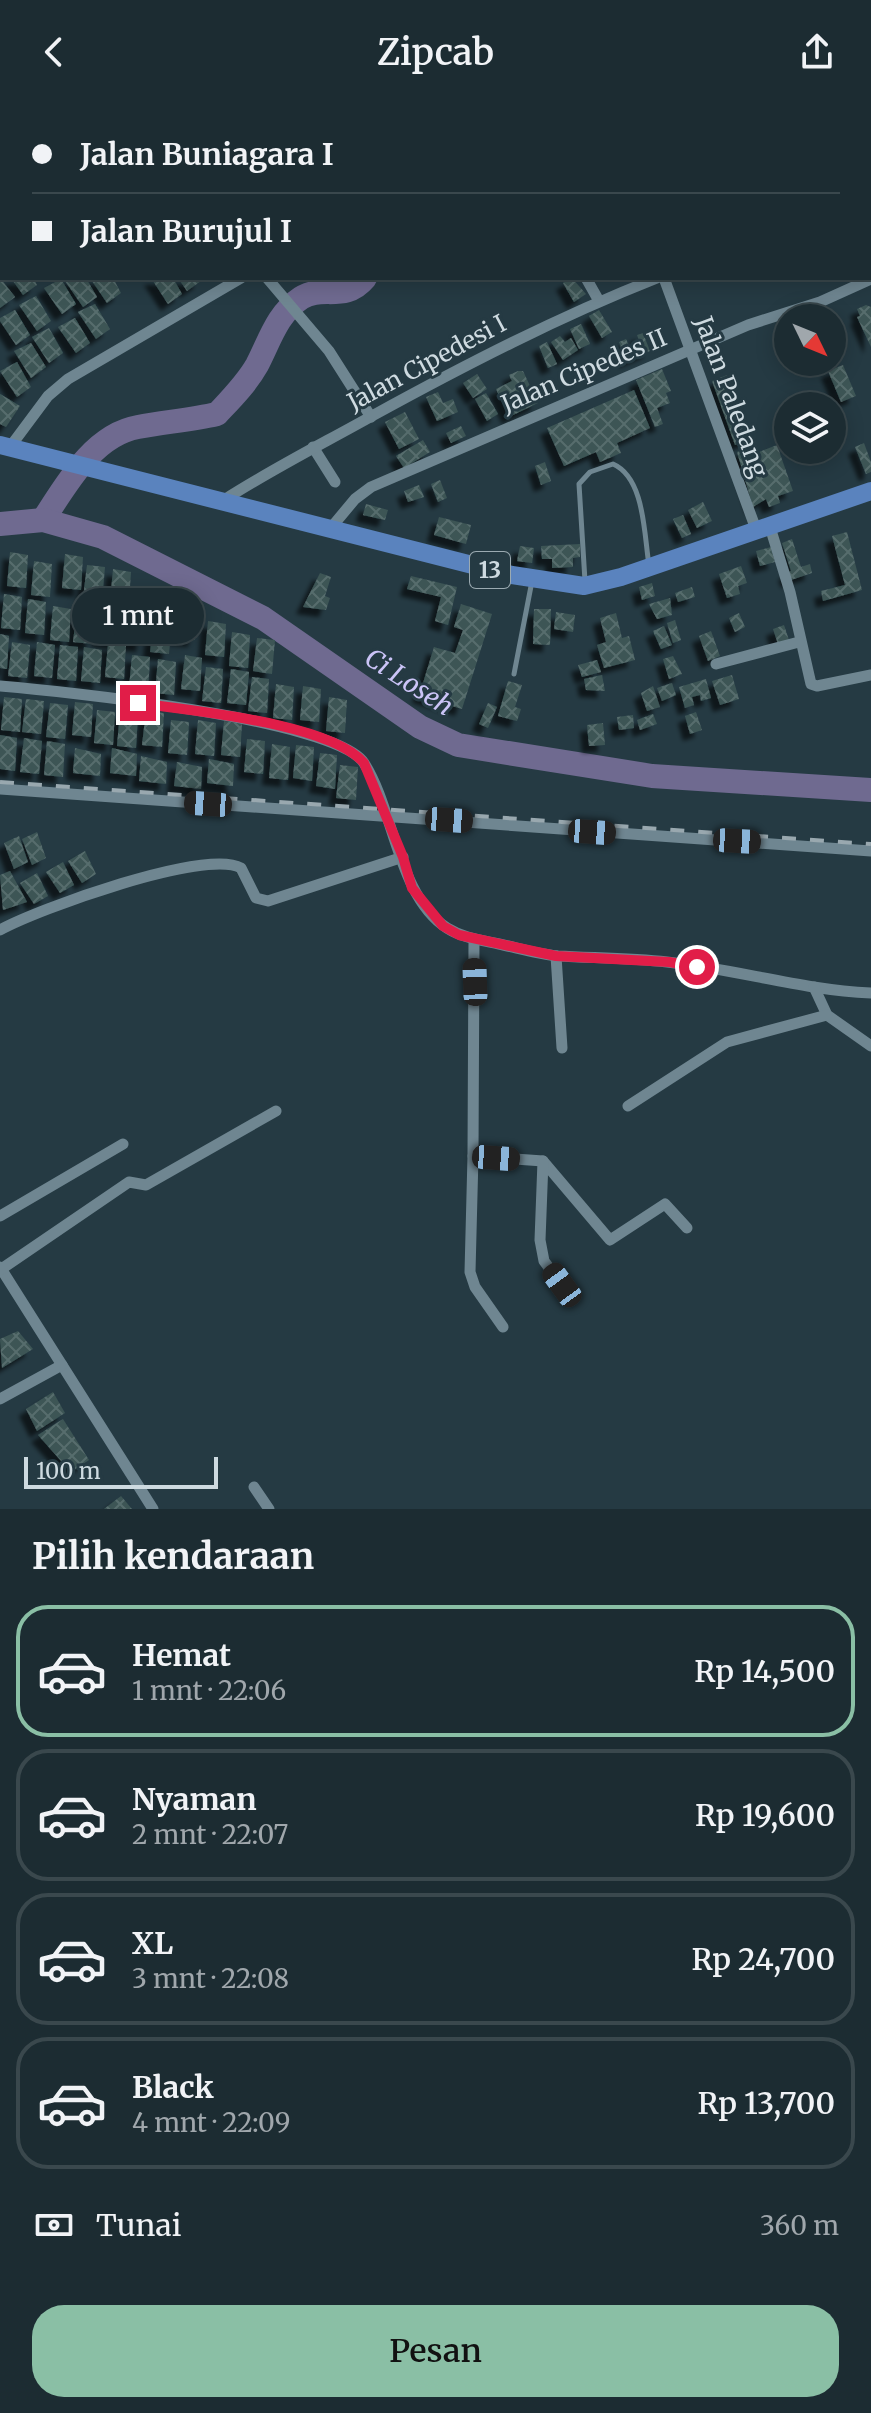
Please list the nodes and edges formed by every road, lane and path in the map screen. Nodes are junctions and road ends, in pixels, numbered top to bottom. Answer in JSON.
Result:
{"nodes":[{"id":1,"x":238,"y":280,"type":"edge"},
{"id":2,"x":270,"y":280,"type":"edge"},
{"id":3,"x":587,"y":280,"type":"edge"},
{"id":4,"x":652,"y":280,"type":"edge"},
{"id":5,"x":665,"y":280,"type":"edge"},
{"id":6,"x":868,"y":280,"type":"edge"},
{"id":7,"x":599,"y":301,"type":"junction"},
{"id":8,"x":692,"y":349,"type":"junction"},
{"id":9,"x":371,"y":417,"type":"junction"},
{"id":10,"x":5,"y":446,"type":"edge"},
{"id":11,"x":313,"y":447,"type":"junction"},
{"id":12,"x":335,"y":482,"type":"dead end"},
{"id":13,"x":871,"y":491,"type":"edge"},
{"id":14,"x":224,"y":500,"type":"junction"},
{"id":15,"x":330,"y":529,"type":"junction"},
{"id":16,"x":763,"y":530,"type":"junction"},
{"id":17,"x":650,"y":570,"type":"junction"},
{"id":18,"x":532,"y":580,"type":"junction"},
{"id":19,"x":584,"y":586,"type":"junction"},
{"id":20,"x":799,"y":642,"type":"junction"},
{"id":21,"x":716,"y":664,"type":"dead end"},
{"id":22,"x":514,"y":674,"type":"dead end"},
{"id":23,"x":871,"y":675,"type":"edge"},
{"id":24,"x":0,"y":686,"type":"edge"},
{"id":25,"x":0,"y":789,"type":"edge"},
{"id":26,"x":385,"y":816,"type":"junction"},
{"id":27,"x":871,"y":851,"type":"edge"},
{"id":28,"x":403,"y":857,"type":"junction"},
{"id":29,"x":0,"y":930,"type":"edge"},
{"id":30,"x":474,"y":939,"type":"junction"},
{"id":31,"x":556,"y":956,"type":"junction"},
{"id":32,"x":814,"y":987,"type":"junction"},
{"id":33,"x":871,"y":993,"type":"edge"},
{"id":34,"x":827,"y":1015,"type":"junction"},
{"id":35,"x":871,"y":1046,"type":"edge"},
{"id":36,"x":562,"y":1048,"type":"dead end"},
{"id":37,"x":628,"y":1106,"type":"dead end"},
{"id":38,"x":276,"y":1111,"type":"dead end"},
{"id":39,"x":123,"y":1144,"type":"dead end"},
{"id":40,"x":473,"y":1156,"type":"junction"},
{"id":41,"x":543,"y":1161,"type":"junction"},
{"id":42,"x":0,"y":1216,"type":"edge"},
{"id":43,"x":687,"y":1228,"type":"dead end"},
{"id":44,"x":0,"y":1269,"type":"edge"},
{"id":45,"x":562,"y":1285,"type":"dead end"},
{"id":46,"x":503,"y":1327,"type":"dead end"},
{"id":47,"x":62,"y":1365,"type":"junction"},
{"id":48,"x":0,"y":1399,"type":"edge"},
{"id":49,"x":254,"y":1487,"type":"dead end"},
{"id":50,"x":153,"y":1509,"type":"edge"},
{"id":51,"x":269,"y":1509,"type":"edge"}],
"edges":[{"from":1,"to":10,"type":"street"},
{"from":2,"to":9,"type":"street"},
{"from":3,"to":7,"type":"street"},
{"from":4,"to":7,"type":"street","name":"Jalan Cipedesi I"},
{"from":5,"to":8,"type":"street","name":"Jalan Paledang"},
{"from":6,"to":8,"type":"street","name":"Jalan Cipedes II"},
{"from":7,"to":9,"type":"street","name":"Jalan Cipedesi I"},
{"from":8,"to":15,"type":"street","name":"Jalan Cipedes II"},
{"from":8,"to":16,"type":"street","name":"Jalan Paledang"},
{"from":9,"to":11,"type":"street","name":"Jalan Cipedesi I"},
{"from":10,"to":14,"type":"highway","number":"13"},
{"from":11,"to":12,"type":"street"},
{"from":11,"to":14,"type":"street","name":"Jalan Cipedesi I"},
{"from":13,"to":16,"type":"highway","number":"13"},
{"from":14,"to":15,"type":"highway","number":"13"},
{"from":15,"to":18,"type":"highway","number":"13"},
{"from":16,"to":17,"type":"highway","number":"13"},
{"from":16,"to":20,"type":"street","name":"Jalan Paledang"},
{"from":17,"to":19,"type":"highway","number":"13"},
{"from":17,"to":19,"type":"lane"},
{"from":18,"to":19,"type":"highway","number":"13"},
{"from":18,"to":22,"type":"lane"},
{"from":20,"to":21,"type":"street"},
{"from":20,"to":23,"type":"street","name":"Jalan Paledang"},
{"from":24,"to":26,"type":"street"},
{"from":25,"to":26,"type":"street"},
{"from":26,"to":27,"type":"street"},
{"from":26,"to":28,"type":"street"},
{"from":28,"to":29,"type":"street"},
{"from":28,"to":30,"type":"street"},
{"from":30,"to":31,"type":"street"},
{"from":30,"to":40,"type":"street"},
{"from":31,"to":32,"type":"street"},
{"from":31,"to":36,"type":"street"},
{"from":32,"to":33,"type":"street"},
{"from":32,"to":34,"type":"street"},
{"from":34,"to":35,"type":"street"},
{"from":34,"to":37,"type":"street"},
{"from":38,"to":44,"type":"street"},
{"from":39,"to":42,"type":"street"},
{"from":40,"to":41,"type":"street"},
{"from":40,"to":46,"type":"street"},
{"from":41,"to":43,"type":"street"},
{"from":41,"to":45,"type":"street"},
{"from":44,"to":47,"type":"street"},
{"from":47,"to":48,"type":"street"},
{"from":47,"to":50,"type":"street"},
{"from":49,"to":51,"type":"street"}]}
